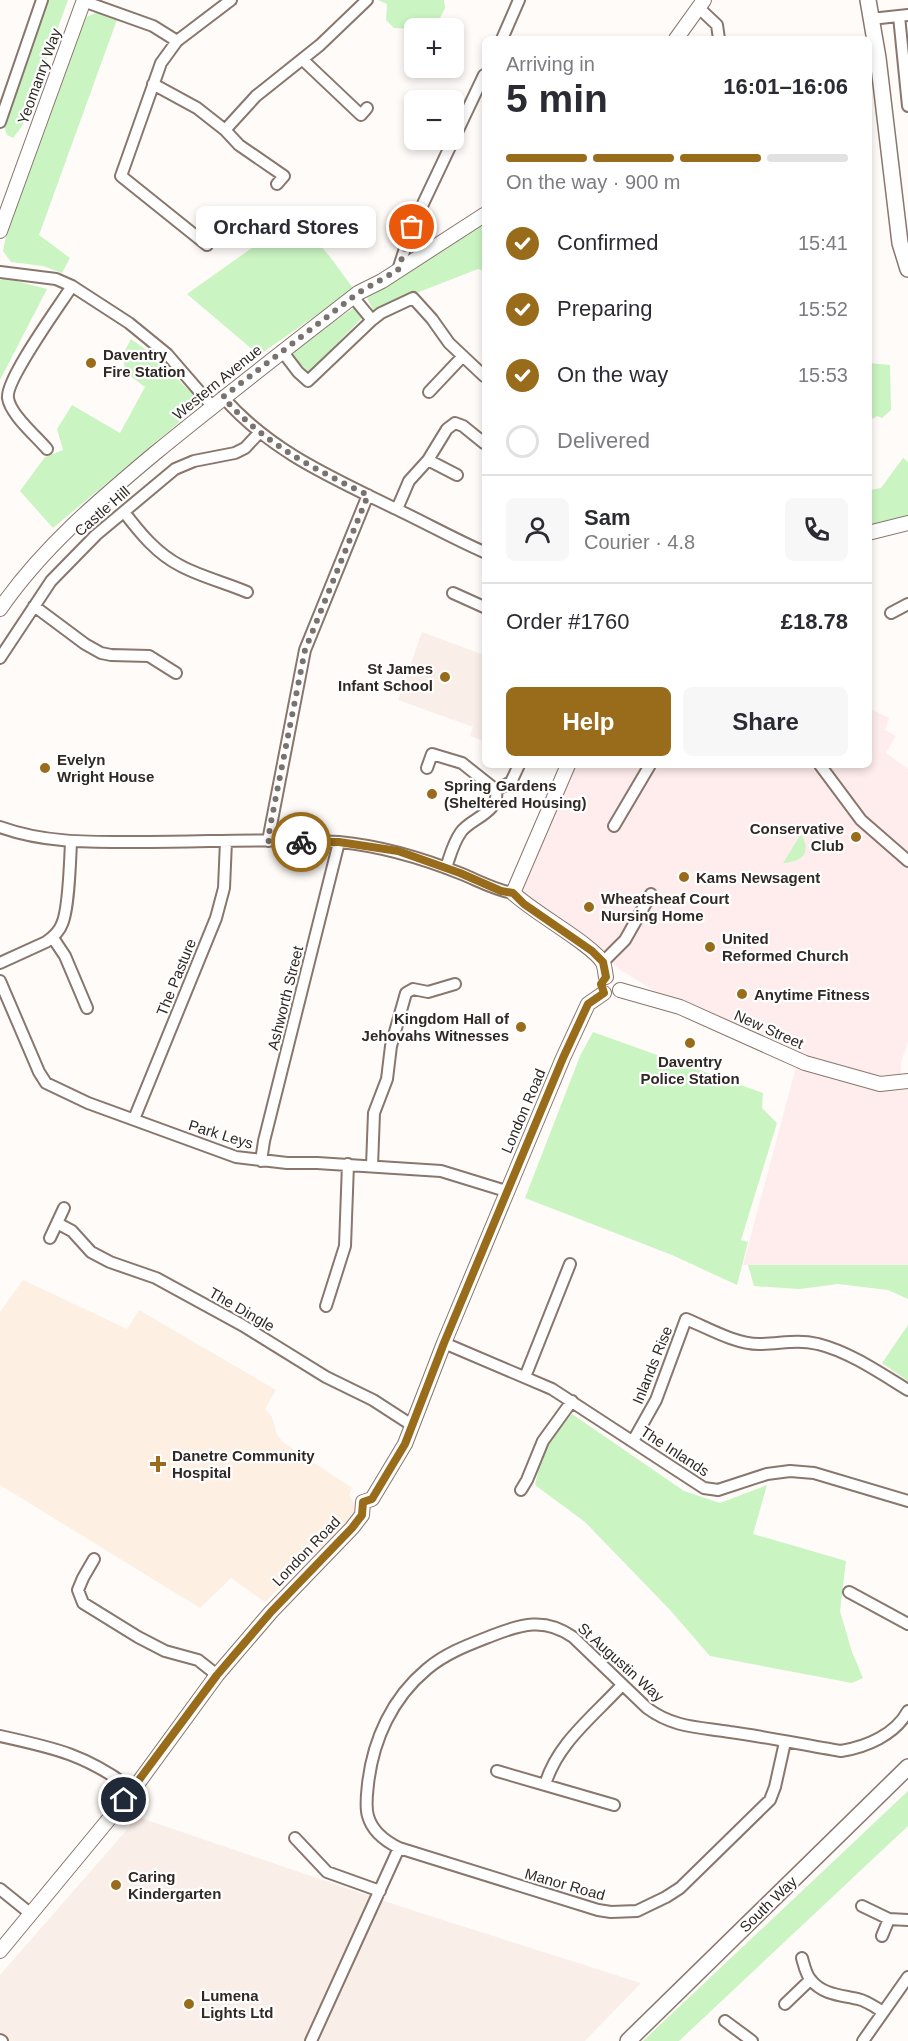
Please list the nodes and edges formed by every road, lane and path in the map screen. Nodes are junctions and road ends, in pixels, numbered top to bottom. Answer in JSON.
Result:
{"nodes":[{"id":1,"x":42,"y":0,"type":"edge"},
{"id":2,"x":84,"y":0,"type":"edge"},
{"id":3,"x":231,"y":0,"type":"edge"},
{"id":4,"x":367,"y":0,"type":"edge"},
{"id":5,"x":519,"y":0,"type":"edge"},
{"id":6,"x":868,"y":0,"type":"edge"},
{"id":7,"x":702,"y":4,"type":"edge"},
{"id":8,"x":903,"y":15,"type":"edge"},
{"id":9,"x":871,"y":19,"type":"junction"},
{"id":10,"x":503,"y":36,"type":"edge"},
{"id":11,"x":678,"y":36,"type":"edge"},
{"id":12,"x":719,"y":36,"type":"edge"},
{"id":13,"x":177,"y":41,"type":"junction"},
{"id":14,"x":303,"y":60,"type":"junction"},
{"id":15,"x":482,"y":79,"type":"edge"},
{"id":16,"x":153,"y":84,"type":"junction"},
{"id":17,"x":908,"y":106,"type":"edge"},
{"id":18,"x":367,"y":108,"type":"dead end"},
{"id":19,"x":0,"y":122,"type":"edge"},
{"id":20,"x":225,"y":130,"type":"junction"},
{"id":21,"x":278,"y":184,"type":"dead end"},
{"id":22,"x":482,"y":216,"type":"edge"},
{"id":23,"x":0,"y":231,"type":"edge"},
{"id":24,"x":207,"y":245,"type":"dead end"},
{"id":25,"x":908,"y":269,"type":"edge"},
{"id":26,"x":398,"y":270,"type":"junction"},
{"id":27,"x":0,"y":272,"type":"edge"},
{"id":28,"x":72,"y":286,"type":"junction"},
{"id":29,"x":353,"y":297,"type":"junction"},
{"id":30,"x":372,"y":320,"type":"junction"},
{"id":31,"x":282,"y":351,"type":"junction"},
{"id":32,"x":464,"y":356,"type":"junction"},
{"id":33,"x":482,"y":374,"type":"edge"},
{"id":34,"x":429,"y":392,"type":"dead end"},
{"id":35,"x":218,"y":402,"type":"junction"},
{"id":36,"x":259,"y":433,"type":"junction"},
{"id":37,"x":482,"y":440,"type":"edge"},
{"id":38,"x":47,"y":449,"type":"dead end"},
{"id":39,"x":428,"y":459,"type":"junction"},
{"id":40,"x":457,"y":475,"type":"dead end"},
{"id":41,"x":368,"y":495,"type":"junction"},
{"id":42,"x":397,"y":509,"type":"junction"},
{"id":43,"x":124,"y":512,"type":"junction"},
{"id":44,"x":908,"y":523,"type":"edge"},
{"id":45,"x":872,"y":532,"type":"edge"},
{"id":46,"x":482,"y":551,"type":"edge"},
{"id":47,"x":247,"y":592,"type":"dead end"},
{"id":48,"x":453,"y":593,"type":"dead end"},
{"id":49,"x":908,"y":604,"type":"edge"},
{"id":50,"x":34,"y":606,"type":"junction"},
{"id":51,"x":482,"y":606,"type":"edge"},
{"id":52,"x":0,"y":609,"type":"edge"},
{"id":53,"x":891,"y":612,"type":"dead end"},
{"id":54,"x":0,"y":658,"type":"edge"},
{"id":55,"x":176,"y":673,"type":"dead end"},
{"id":56,"x":427,"y":768,"type":"dead end"},
{"id":57,"x":518,"y":768,"type":"edge"},
{"id":58,"x":567,"y":768,"type":"edge"},
{"id":59,"x":648,"y":768,"type":"edge"},
{"id":60,"x":822,"y":768,"type":"edge"},
{"id":61,"x":496,"y":790,"type":"junction"},
{"id":62,"x":614,"y":826,"type":"dead end"},
{"id":63,"x":0,"y":827,"type":"edge"},
{"id":64,"x":268,"y":841,"type":"junction"},
{"id":65,"x":71,"y":842,"type":"junction"},
{"id":66,"x":226,"y":842,"type":"junction"},
{"id":67,"x":339,"y":842,"type":"junction"},
{"id":68,"x":908,"y":861,"type":"edge"},
{"id":69,"x":446,"y":868,"type":"junction"},
{"id":70,"x":513,"y":893,"type":"junction"},
{"id":71,"x":651,"y":894,"type":"dead end"},
{"id":72,"x":52,"y":938,"type":"junction"},
{"id":73,"x":603,"y":962,"type":"junction"},
{"id":74,"x":0,"y":963,"type":"edge"},
{"id":75,"x":606,"y":977,"type":"junction"},
{"id":76,"x":0,"y":981,"type":"edge"},
{"id":77,"x":455,"y":984,"type":"dead end"},
{"id":78,"x":620,"y":990,"type":"junction"},
{"id":79,"x":604,"y":993,"type":"junction"},
{"id":80,"x":87,"y":1008,"type":"dead end"},
{"id":81,"x":908,"y":1081,"type":"edge"},
{"id":82,"x":134,"y":1119,"type":"junction"},
{"id":83,"x":261,"y":1161,"type":"junction"},
{"id":84,"x":348,"y":1164,"type":"junction"},
{"id":85,"x":372,"y":1166,"type":"junction"},
{"id":86,"x":506,"y":1191,"type":"junction"},
{"id":87,"x":64,"y":1208,"type":"dead end"},
{"id":88,"x":57,"y":1223,"type":"junction"},
{"id":89,"x":50,"y":1238,"type":"dead end"},
{"id":90,"x":570,"y":1264,"type":"dead end"},
{"id":91,"x":326,"y":1306,"type":"dead end"},
{"id":92,"x":444,"y":1343,"type":"junction"},
{"id":93,"x":525,"y":1377,"type":"junction"},
{"id":94,"x":908,"y":1390,"type":"edge"},
{"id":95,"x":572,"y":1401,"type":"junction"},
{"id":96,"x":413,"y":1423,"type":"junction"},
{"id":97,"x":633,"y":1441,"type":"junction"},
{"id":98,"x":521,"y":1490,"type":"dead end"},
{"id":99,"x":908,"y":1501,"type":"edge"},
{"id":100,"x":94,"y":1559,"type":"dead end"},
{"id":101,"x":849,"y":1592,"type":"dead end"},
{"id":102,"x":908,"y":1624,"type":"edge"},
{"id":103,"x":217,"y":1675,"type":"junction"},
{"id":104,"x":622,"y":1685,"type":"junction"},
{"id":105,"x":908,"y":1711,"type":"edge"},
{"id":106,"x":0,"y":1736,"type":"edge"},
{"id":107,"x":785,"y":1742,"type":"junction"},
{"id":108,"x":908,"y":1767,"type":"edge"},
{"id":109,"x":497,"y":1771,"type":"dead end"},
{"id":110,"x":545,"y":1785,"type":"junction"},
{"id":111,"x":133,"y":1790,"type":"junction"},
{"id":112,"x":614,"y":1805,"type":"dead end"},
{"id":113,"x":295,"y":1838,"type":"dead end"},
{"id":114,"x":399,"y":1848,"type":"junction"},
{"id":115,"x":0,"y":1889,"type":"edge"},
{"id":116,"x":380,"y":1891,"type":"junction"},
{"id":117,"x":862,"y":1906,"type":"dead end"},
{"id":118,"x":31,"y":1914,"type":"junction"},
{"id":119,"x":889,"y":1919,"type":"junction"},
{"id":120,"x":908,"y":1920,"type":"edge"},
{"id":121,"x":882,"y":1936,"type":"dead end"},
{"id":122,"x":0,"y":1951,"type":"edge"},
{"id":123,"x":802,"y":1958,"type":"dead end"},
{"id":124,"x":908,"y":1977,"type":"edge"},
{"id":125,"x":810,"y":1980,"type":"junction"},
{"id":126,"x":785,"y":2004,"type":"dead end"},
{"id":127,"x":883,"y":2012,"type":"junction"},
{"id":128,"x":725,"y":2021,"type":"dead end"},
{"id":129,"x":311,"y":2041,"type":"edge"},
{"id":130,"x":628,"y":2041,"type":"edge"},
{"id":131,"x":752,"y":2041,"type":"edge"},
{"id":132,"x":862,"y":2041,"type":"edge"}],
"edges":[{"from":1,"to":19,"type":"street"},
{"from":2,"to":13,"type":"street"},
{"from":2,"to":23,"type":"main road","name":"Yeomanry Way"},
{"from":3,"to":13,"type":"street"},
{"from":4,"to":14,"type":"street"},
{"from":5,"to":10,"type":"street"},
{"from":6,"to":9,"type":"main road"},
{"from":7,"to":11,"type":"main road"},
{"from":7,"to":12,"type":"street"},
{"from":8,"to":9,"type":"street"},
{"from":8,"to":17,"type":"street"},
{"from":9,"to":25,"type":"main road"},
{"from":13,"to":16,"type":"street"},
{"from":14,"to":18,"type":"street"},
{"from":14,"to":20,"type":"street"},
{"from":15,"to":26,"type":"street"},
{"from":16,"to":20,"type":"street"},
{"from":16,"to":24,"type":"street"},
{"from":20,"to":21,"type":"street"},
{"from":22,"to":26,"type":"main road","name":"Western Avenue"},
{"from":26,"to":29,"type":"main road","name":"Western Avenue"},
{"from":27,"to":28,"type":"street"},
{"from":28,"to":35,"type":"street"},
{"from":28,"to":38,"type":"street"},
{"from":29,"to":30,"type":"street"},
{"from":29,"to":31,"type":"main road","name":"Western Avenue"},
{"from":30,"to":31,"type":"street"},
{"from":30,"to":32,"type":"street"},
{"from":31,"to":35,"type":"main road","name":"Western Avenue"},
{"from":32,"to":33,"type":"street"},
{"from":32,"to":34,"type":"street"},
{"from":35,"to":36,"type":"street"},
{"from":35,"to":52,"type":"main road","name":"Western Avenue"},
{"from":36,"to":41,"type":"street"},
{"from":36,"to":43,"type":"street","name":"Castle Hill"},
{"from":37,"to":39,"type":"street"},
{"from":39,"to":40,"type":"street"},
{"from":39,"to":42,"type":"street"},
{"from":41,"to":42,"type":"street"},
{"from":41,"to":64,"type":"street"},
{"from":42,"to":46,"type":"street"},
{"from":43,"to":47,"type":"street"},
{"from":43,"to":50,"type":"street","name":"Castle Hill"},
{"from":44,"to":45,"type":"main road"},
{"from":48,"to":51,"type":"street"},
{"from":49,"to":53,"type":"street"},
{"from":50,"to":54,"type":"street","name":"Castle Hill"},
{"from":50,"to":55,"type":"street"},
{"from":56,"to":61,"type":"street"},
{"from":57,"to":61,"type":"street"},
{"from":58,"to":70,"type":"main road"},
{"from":59,"to":62,"type":"street"},
{"from":60,"to":68,"type":"street"},
{"from":61,"to":69,"type":"street"},
{"from":63,"to":65,"type":"street"},
{"from":64,"to":66,"type":"street"},
{"from":64,"to":67,"type":"street"},
{"from":65,"to":66,"type":"street"},
{"from":65,"to":72,"type":"street"},
{"from":66,"to":82,"type":"street","name":"The Pasture"},
{"from":67,"to":69,"type":"street"},
{"from":67,"to":83,"type":"street","name":"Ashworth Street"},
{"from":69,"to":70,"type":"street"},
{"from":70,"to":73,"type":"main road"},
{"from":71,"to":73,"type":"street"},
{"from":72,"to":74,"type":"street"},
{"from":72,"to":80,"type":"street"},
{"from":73,"to":75,"type":"main road"},
{"from":75,"to":78,"type":"main road"},
{"from":75,"to":79,"type":"main road"},
{"from":76,"to":82,"type":"street","name":"Park Leys"},
{"from":77,"to":85,"type":"street"},
{"from":78,"to":79,"type":"main road"},
{"from":78,"to":81,"type":"main road","name":"New Street"},
{"from":79,"to":86,"type":"main road","name":"London Road"},
{"from":82,"to":83,"type":"street","name":"Park Leys"},
{"from":83,"to":84,"type":"street","name":"Park Leys"},
{"from":84,"to":85,"type":"street","name":"Park Leys"},
{"from":84,"to":91,"type":"street"},
{"from":85,"to":86,"type":"street","name":"Park Leys"},
{"from":86,"to":92,"type":"main road","name":"London Road"},
{"from":87,"to":88,"type":"street"},
{"from":88,"to":89,"type":"street"},
{"from":88,"to":96,"type":"street","name":"The Dingle"},
{"from":90,"to":93,"type":"street"},
{"from":92,"to":93,"type":"street","name":"The Inlands"},
{"from":92,"to":96,"type":"main road","name":"London Road"},
{"from":93,"to":95,"type":"street","name":"The Inlands"},
{"from":94,"to":97,"type":"street","name":"Inlands Rise"},
{"from":95,"to":97,"type":"street","name":"The Inlands"},
{"from":95,"to":98,"type":"street"},
{"from":96,"to":103,"type":"main road","name":"London Road"},
{"from":97,"to":99,"type":"street","name":"The Inlands"},
{"from":100,"to":103,"type":"street"},
{"from":101,"to":102,"type":"street"},
{"from":103,"to":111,"type":"main road","name":"London Road"},
{"from":104,"to":107,"type":"street","name":"St Augustin Way"},
{"from":104,"to":110,"type":"street"},
{"from":104,"to":114,"type":"street","name":"St Augustin Way"},
{"from":105,"to":107,"type":"street","name":"St Augustin Way"},
{"from":106,"to":111,"type":"street"},
{"from":107,"to":114,"type":"street","name":"Manor Road"},
{"from":108,"to":130,"type":"main road","name":"South Way"},
{"from":109,"to":110,"type":"street"},
{"from":110,"to":112,"type":"street"},
{"from":111,"to":118,"type":"main road","name":"London Road"},
{"from":113,"to":116,"type":"street"},
{"from":114,"to":116,"type":"street"},
{"from":115,"to":118,"type":"street"},
{"from":116,"to":129,"type":"street"},
{"from":117,"to":119,"type":"street"},
{"from":118,"to":122,"type":"main road","name":"London Road"},
{"from":119,"to":120,"type":"street"},
{"from":119,"to":121,"type":"street"},
{"from":123,"to":125,"type":"street"},
{"from":124,"to":127,"type":"street"},
{"from":125,"to":126,"type":"street"},
{"from":125,"to":127,"type":"street"},
{"from":127,"to":132,"type":"street"},
{"from":128,"to":131,"type":"street"}]}
